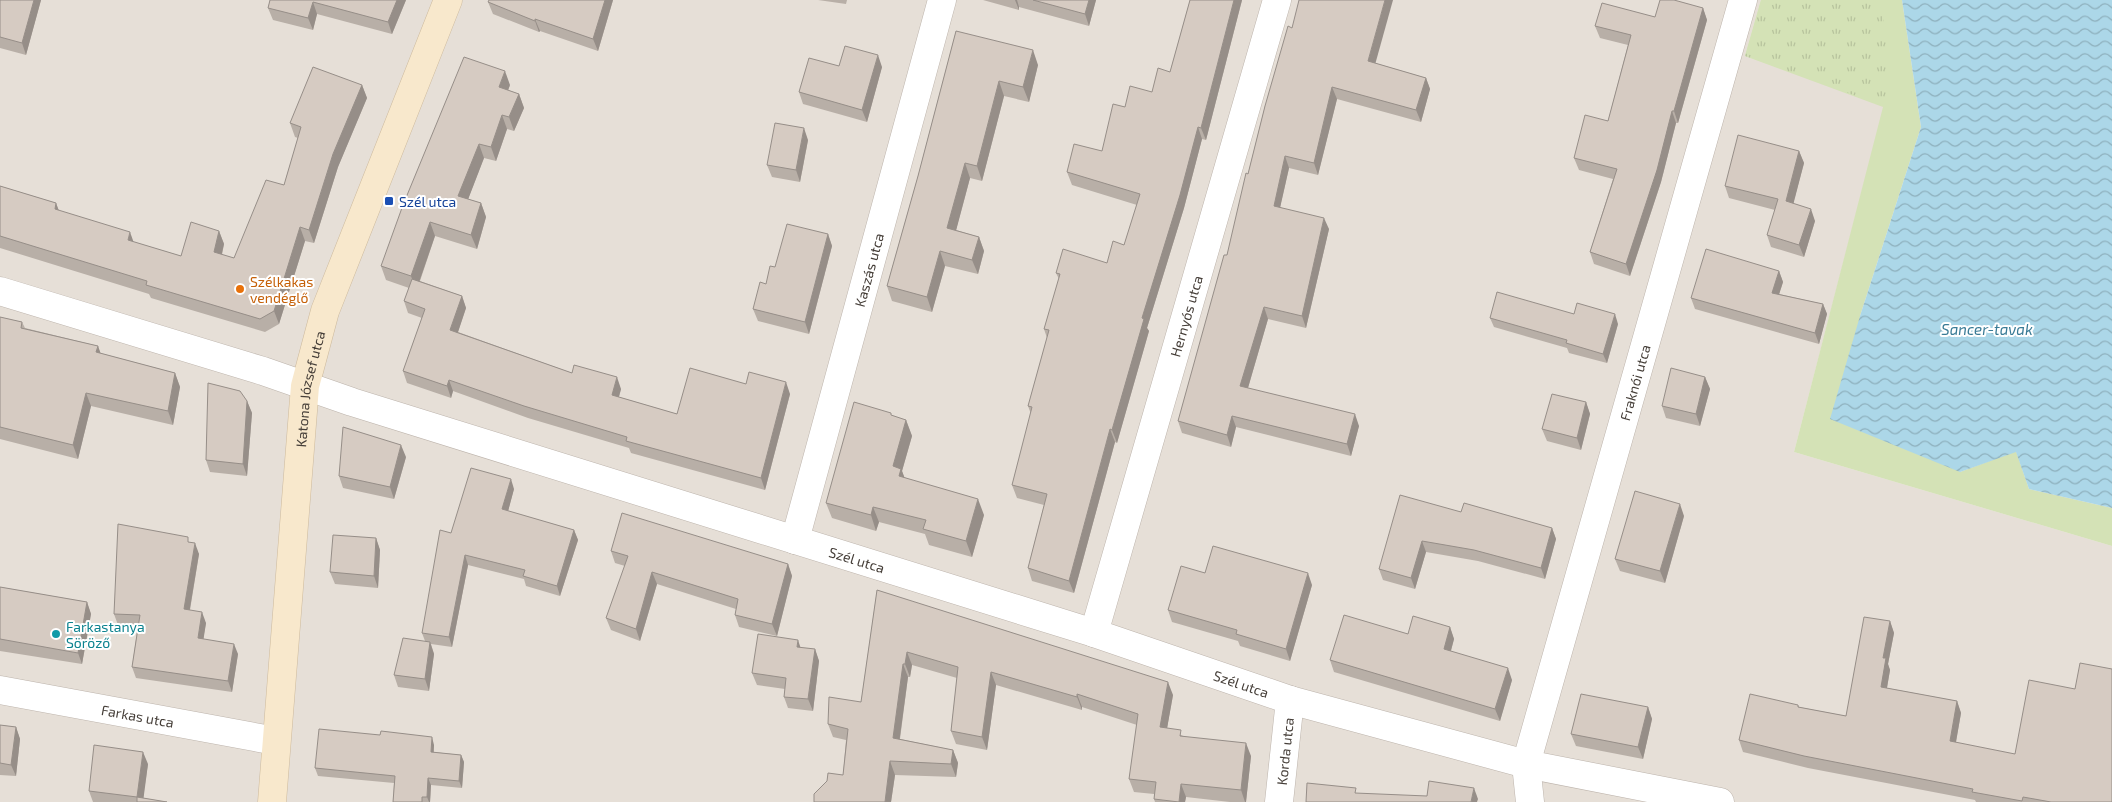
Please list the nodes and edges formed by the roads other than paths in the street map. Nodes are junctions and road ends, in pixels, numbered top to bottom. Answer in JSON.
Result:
{"nodes":[{"id":1,"x":448,"y":0,"type":"edge"},
{"id":2,"x":942,"y":0,"type":"edge"},
{"id":3,"x":1277,"y":0,"type":"edge"},
{"id":4,"x":1743,"y":0,"type":"edge"},
{"id":5,"x":0,"y":291,"type":"edge"},
{"id":6,"x":304,"y":386,"type":"junction"},
{"id":7,"x":794,"y":540,"type":"junction"},
{"id":8,"x":1094,"y":633,"type":"junction"},
{"id":9,"x":0,"y":690,"type":"edge"},
{"id":10,"x":1290,"y":700,"type":"junction"},
{"id":11,"x":276,"y":741,"type":"junction"},
{"id":12,"x":1526,"y":764,"type":"junction"},
{"id":13,"x":272,"y":802,"type":"edge"},
{"id":14,"x":1279,"y":802,"type":"edge"},
{"id":15,"x":1530,"y":802,"type":"edge"},
{"id":16,"x":1720,"y":802,"type":"edge"}],
"edges":[{"from":1,"to":6,"type":"street","name":"Katona József utca"},
{"from":2,"to":7,"type":"street","name":"Kaszás utca"},
{"from":3,"to":8,"type":"street","name":"Hernyós utca"},
{"from":4,"to":12,"type":"street","name":"Fraknói utca"},
{"from":5,"to":6,"type":"street","name":"Szél utca"},
{"from":6,"to":7,"type":"street","name":"Szél utca"},
{"from":6,"to":11,"type":"street","name":"Katona József utca"},
{"from":7,"to":8,"type":"street","name":"Szél utca"},
{"from":8,"to":10,"type":"street","name":"Szél utca"},
{"from":9,"to":11,"type":"street","name":"Farkas utca"},
{"from":10,"to":12,"type":"street","name":"Szél utca"},
{"from":10,"to":14,"type":"street","name":"Korda utca"},
{"from":11,"to":13,"type":"street","name":"Katona József utca"},
{"from":12,"to":15,"type":"street"},
{"from":12,"to":16,"type":"street","name":"Szél utca"}]}
